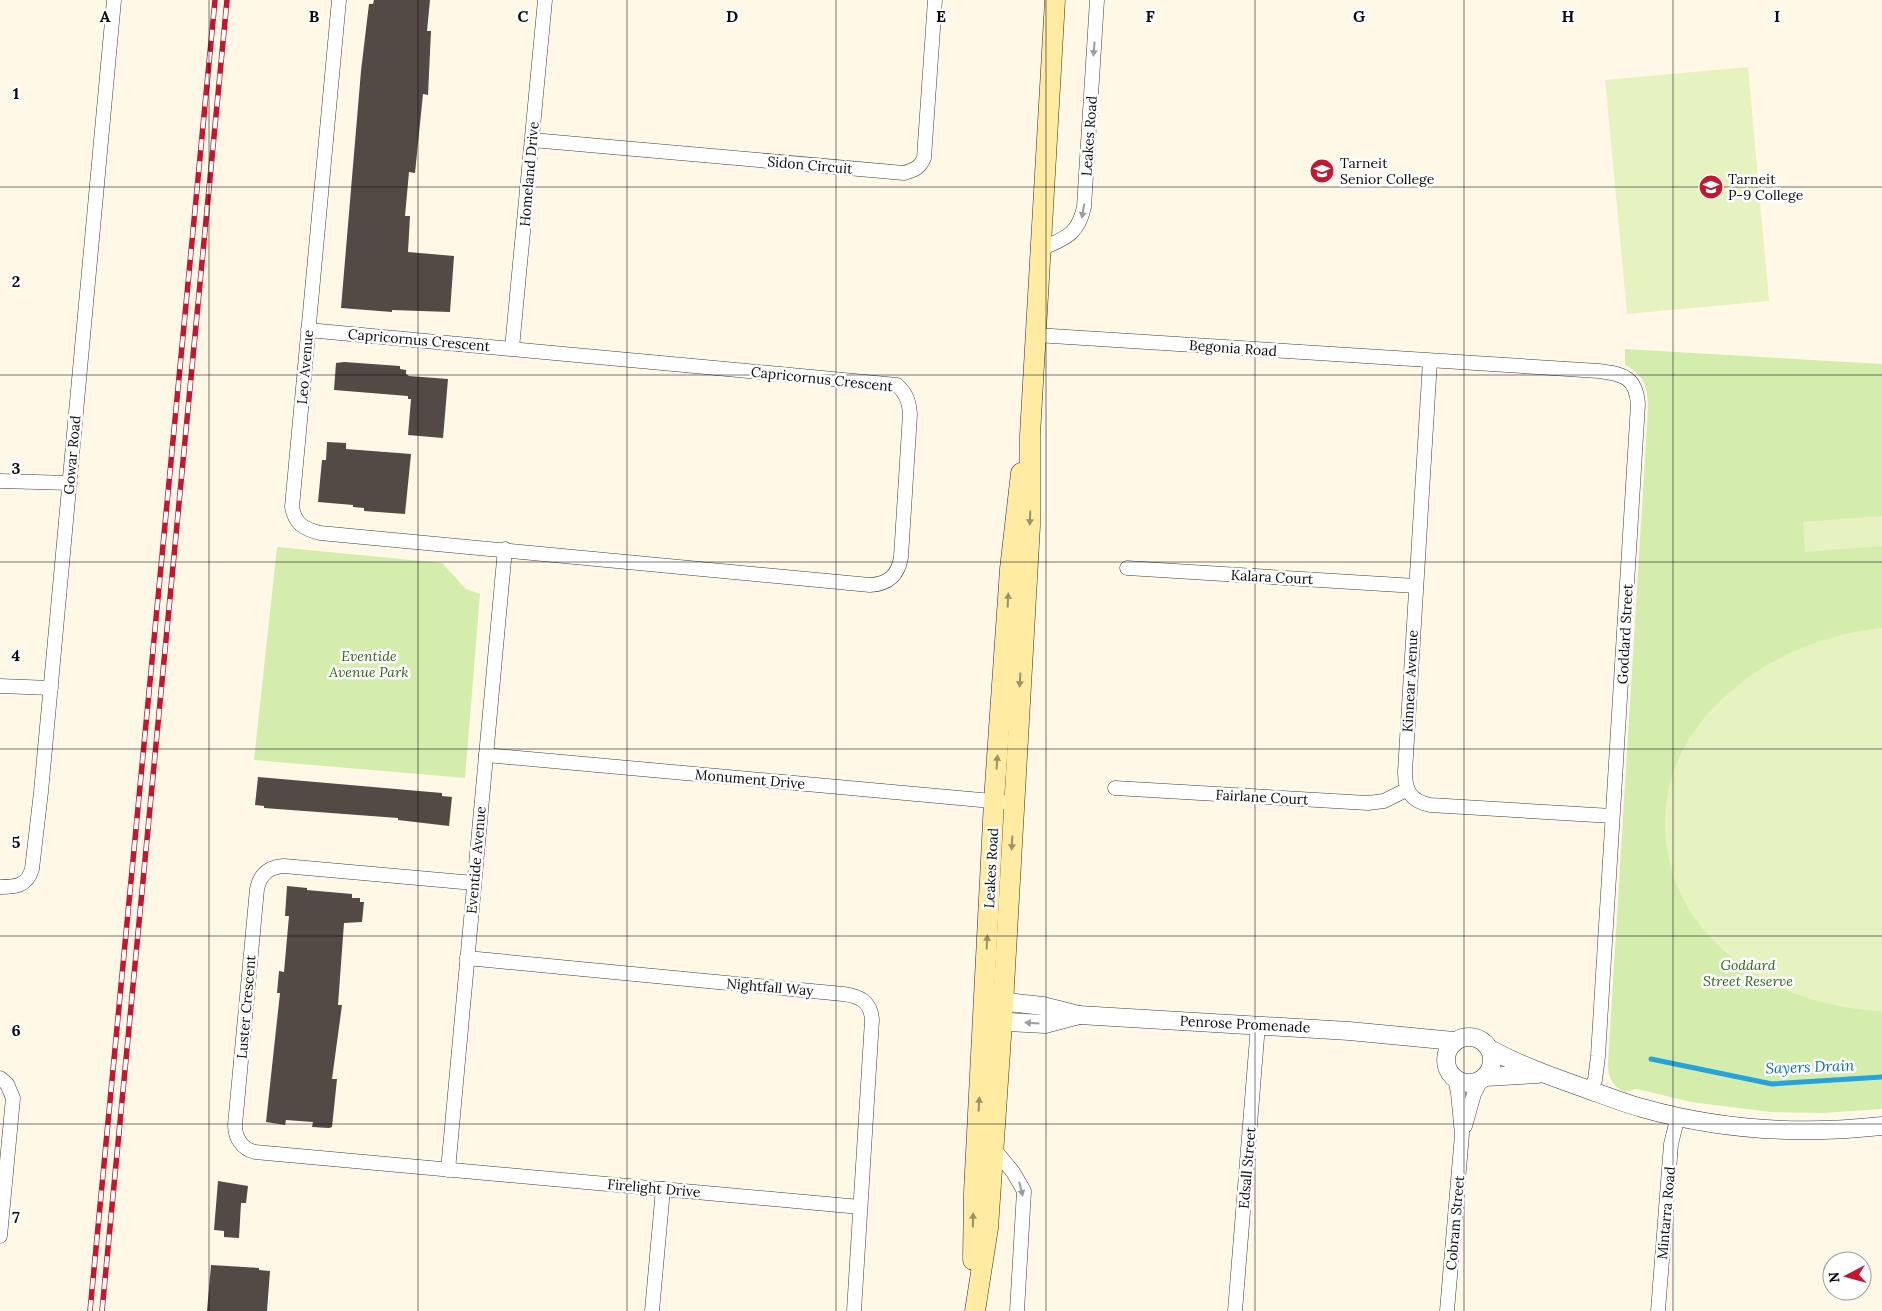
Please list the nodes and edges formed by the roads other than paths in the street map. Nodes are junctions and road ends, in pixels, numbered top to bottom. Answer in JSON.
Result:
{"nodes":[{"id":1,"x":114,"y":0,"type":"edge"},
{"id":2,"x":339,"y":0,"type":"edge"},
{"id":3,"x":545,"y":0,"type":"edge"},
{"id":4,"x":935,"y":0,"type":"edge"},
{"id":5,"x":1054,"y":0,"type":"edge"},
{"id":6,"x":1097,"y":0,"type":"edge"},
{"id":7,"x":532,"y":140,"type":"junction"},
{"id":8,"x":1040,"y":249,"type":"junction"},
{"id":9,"x":308,"y":330,"type":"junction"},
{"id":10,"x":1036,"y":335,"type":"junction"},
{"id":11,"x":512,"y":348,"type":"junction"},
{"id":12,"x":1430,"y":361,"type":"junction"},
{"id":13,"x":0,"y":481,"type":"edge"},
{"id":14,"x":70,"y":483,"type":"junction"},
{"id":15,"x":504,"y":550,"type":"junction"},
{"id":16,"x":1127,"y":568,"type":"dead end"},
{"id":17,"x":1416,"y":586,"type":"junction"},
{"id":18,"x":0,"y":686,"type":"edge"},
{"id":19,"x":51,"y":688,"type":"junction"},
{"id":20,"x":486,"y":755,"type":"junction"},
{"id":21,"x":1115,"y":788,"type":"dead end"},
{"id":22,"x":1406,"y":790,"type":"junction"},
{"id":23,"x":1004,"y":802,"type":"junction"},
{"id":24,"x":1612,"y":816,"type":"junction"},
{"id":25,"x":474,"y":883,"type":"junction"},
{"id":26,"x":0,"y":887,"type":"edge"},
{"id":27,"x":468,"y":958,"type":"junction"},
{"id":28,"x":994,"y":1001,"type":"junction"},
{"id":29,"x":1079,"y":1015,"type":"junction"},
{"id":30,"x":992,"y":1021,"type":"junction"},
{"id":31,"x":1258,"y":1025,"type":"junction"},
{"id":32,"x":1410,"y":1038,"type":"junction"},
{"id":33,"x":1454,"y":1041,"type":"junction"},
{"id":34,"x":1490,"y":1049,"type":"junction"},
{"id":35,"x":1450,"y":1072,"type":"junction"},
{"id":36,"x":1544,"y":1074,"type":"junction"},
{"id":37,"x":0,"y":1078,"type":"edge"},
{"id":38,"x":1483,"y":1078,"type":"junction"},
{"id":39,"x":1589,"y":1090,"type":"junction"},
{"id":40,"x":1678,"y":1116,"type":"junction"},
{"id":41,"x":1882,"y":1126,"type":"edge"},
{"id":42,"x":1462,"y":1134,"type":"junction"},
{"id":43,"x":994,"y":1149,"type":"junction"},
{"id":44,"x":448,"y":1170,"type":"junction"},
{"id":45,"x":663,"y":1189,"type":"junction"},
{"id":46,"x":860,"y":1207,"type":"junction"},
{"id":47,"x":0,"y":1236,"type":"edge"},
{"id":48,"x":976,"y":1307,"type":"edge"},
{"id":49,"x":652,"y":1311,"type":"edge"},
{"id":50,"x":854,"y":1311,"type":"edge"},
{"id":51,"x":1017,"y":1311,"type":"edge"},
{"id":52,"x":1235,"y":1311,"type":"edge"},
{"id":53,"x":1447,"y":1311,"type":"edge"},
{"id":54,"x":1658,"y":1311,"type":"edge"}],
"edges":[{"from":1,"to":14,"type":"street","name":"Gowar Road"},
{"from":2,"to":9,"type":"street","name":"Leo Avenue"},
{"from":3,"to":7,"type":"street","name":"Homeland Drive"},
{"from":4,"to":7,"type":"street","name":"Sidon Circuit"},
{"from":5,"to":8,"type":"main road","name":"Leakes Road"},
{"from":6,"to":8,"type":"street","name":"Leakes Road","one_way":true},
{"from":7,"to":11,"type":"street","name":"Homeland Drive"},
{"from":8,"to":10,"type":"main road","name":"Leakes Road"},
{"from":9,"to":11,"type":"street","name":"Capricornus Crescent"},
{"from":9,"to":15,"type":"street","name":"Leo Avenue"},
{"from":10,"to":12,"type":"street","name":"Begonia Road"},
{"from":10,"to":23,"type":"main road","name":"Leakes Road"},
{"from":11,"to":15,"type":"street","name":"Capricornus Crescent"},
{"from":12,"to":17,"type":"street","name":"Kinnear Avenue"},
{"from":12,"to":24,"type":"street","name":"Goddard Street"},
{"from":13,"to":14,"type":"street"},
{"from":14,"to":19,"type":"street","name":"Gowar Road"},
{"from":15,"to":20,"type":"street","name":"Eventide Avenue"},
{"from":16,"to":17,"type":"street","name":"Kalara Court"},
{"from":17,"to":22,"type":"street","name":"Kinnear Avenue"},
{"from":18,"to":19,"type":"street"},
{"from":19,"to":26,"type":"street","name":"Gowar Road"},
{"from":20,"to":23,"type":"street","name":"Monument Drive"},
{"from":20,"to":25,"type":"street","name":"Eventide Avenue"},
{"from":21,"to":22,"type":"street","name":"Fairlane Court"},
{"from":22,"to":24,"type":"street"},
{"from":23,"to":28,"type":"main road","name":"Leakes Road"},
{"from":24,"to":39,"type":"street","name":"Goddard Street"},
{"from":25,"to":27,"type":"street","name":"Eventide Avenue"},
{"from":25,"to":44,"type":"street","name":"Luster Crescent"},
{"from":27,"to":44,"type":"street","name":"Eventide Avenue"},
{"from":27,"to":46,"type":"street","name":"Nightfall Way"},
{"from":28,"to":29,"type":"street","name":"Penrose Promenade"},
{"from":28,"to":30,"type":"main road","name":"Leakes Road"},
{"from":29,"to":30,"type":"street","name":"Penrose Promenade","one_way":true},
{"from":29,"to":31,"type":"street","name":"Penrose Promenade"},
{"from":30,"to":43,"type":"main road","name":"Leakes Road"},
{"from":48,"to":30,"type":"main road","name":"Leakes Road","one_way":true},
{"from":31,"to":32,"type":"street","name":"Penrose Promenade"},
{"from":31,"to":52,"type":"street","name":"Edsall Street"},
{"from":32,"to":33,"type":"street","name":"Penrose Promenade"},
{"from":32,"to":35,"type":"street","name":"Penrose Promenade"},
{"from":33,"to":34,"type":"street"},
{"from":33,"to":35,"type":"street"},
{"from":34,"to":36,"type":"street"},
{"from":34,"to":38,"type":"street"},
{"from":35,"to":38,"type":"street"},
{"from":35,"to":42,"type":"street","name":"Cobram Street"},
{"from":36,"to":38,"type":"street"},
{"from":36,"to":39,"type":"street"},
{"from":37,"to":47,"type":"street"},
{"from":38,"to":42,"type":"street","name":"Cobram Street"},
{"from":39,"to":40,"type":"street"},
{"from":40,"to":41,"type":"street"},
{"from":40,"to":54,"type":"street","name":"Mintarra Road"},
{"from":42,"to":53,"type":"street","name":"Cobram Street"},
{"from":43,"to":48,"type":"main road","name":"Leakes Road"},
{"from":43,"to":51,"type":"street","one_way":true},
{"from":44,"to":45,"type":"street","name":"Firelight Drive"},
{"from":45,"to":46,"type":"street","name":"Firelight Drive"},
{"from":45,"to":49,"type":"street"},
{"from":46,"to":50,"type":"street","name":"Nightfall Way"}]}
